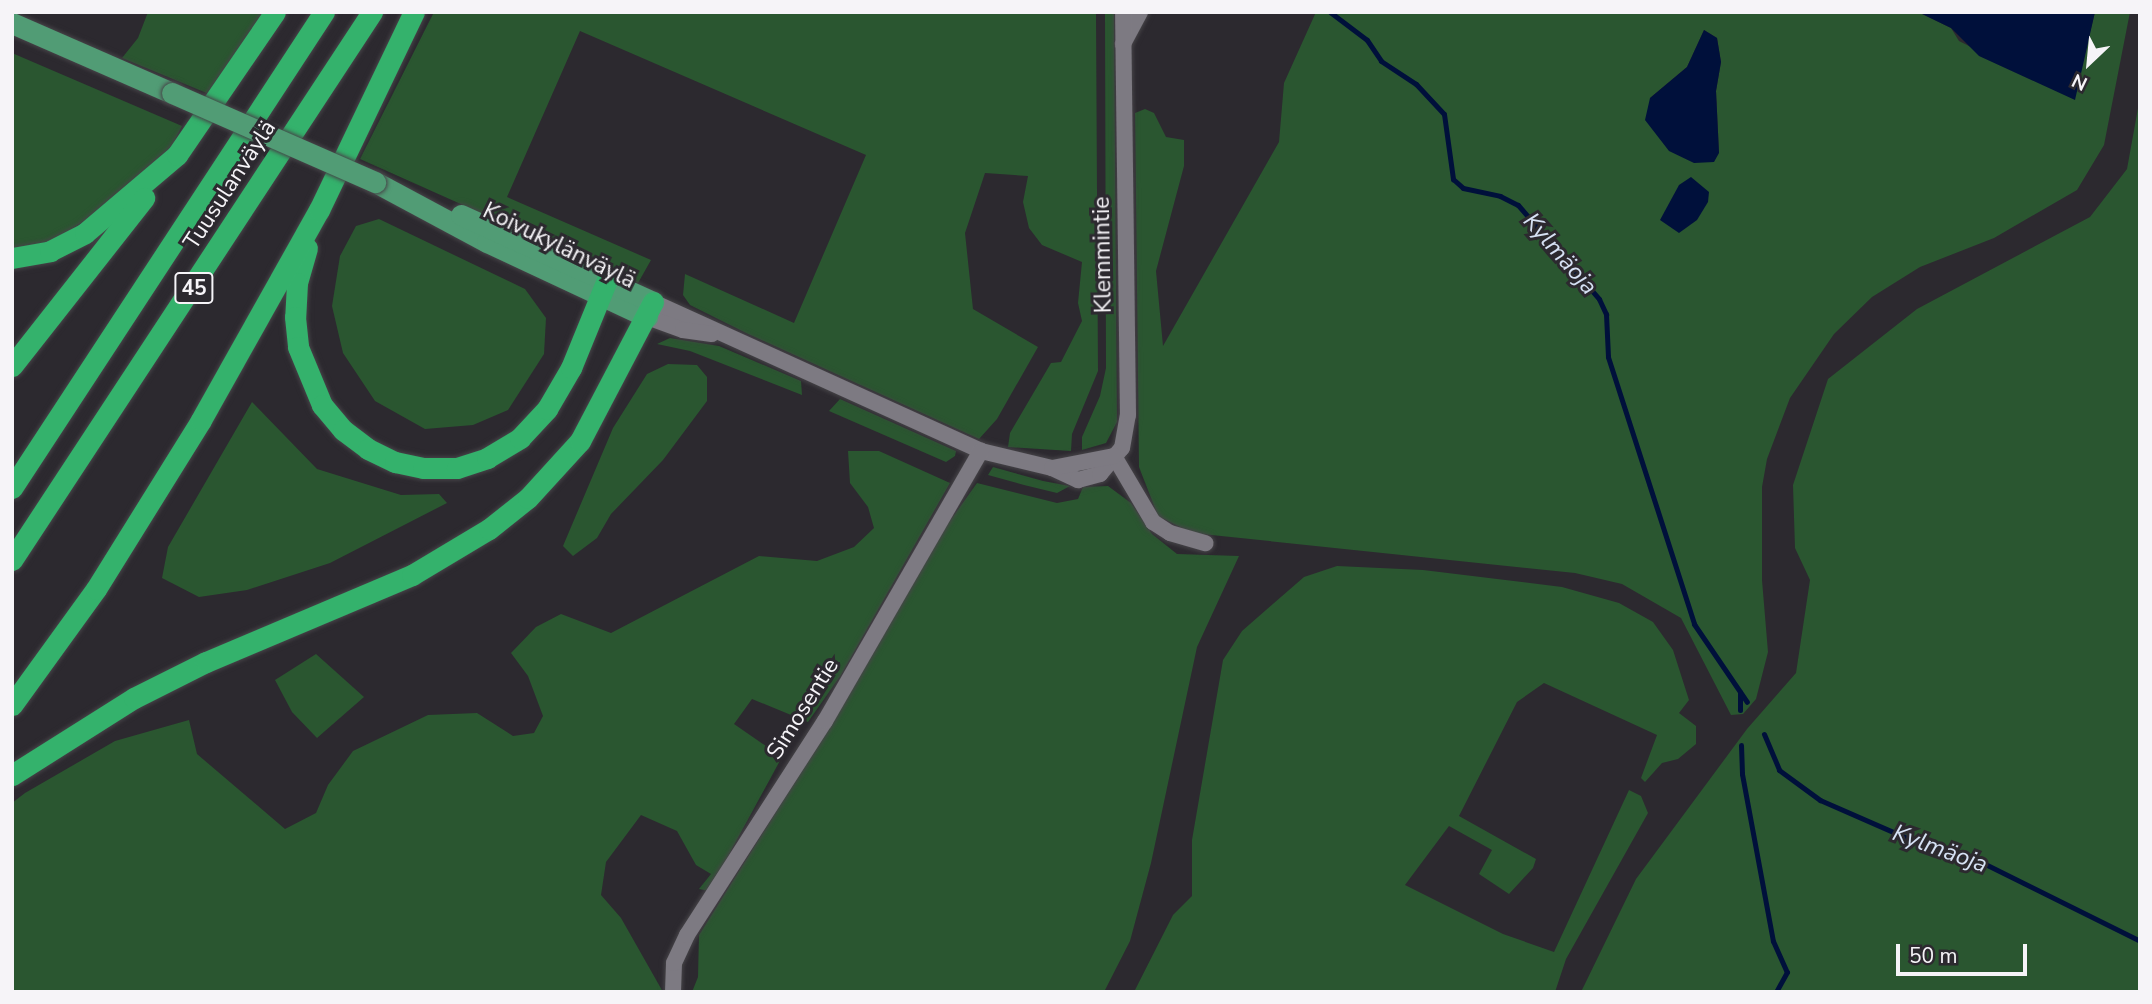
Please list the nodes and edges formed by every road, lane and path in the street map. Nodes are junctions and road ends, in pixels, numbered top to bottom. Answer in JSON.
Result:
{"nodes":[{"id":1,"x":275,"y":12,"type":"edge"},
{"id":2,"x":324,"y":12,"type":"edge"},
{"id":3,"x":372,"y":12,"type":"edge"},
{"id":4,"x":414,"y":12,"type":"edge"},
{"id":5,"x":1123,"y":12,"type":"edge"},
{"id":6,"x":1140,"y":12,"type":"edge"},
{"id":7,"x":12,"y":23,"type":"edge"},
{"id":8,"x":1121,"y":49,"type":"junction"},
{"id":9,"x":177,"y":155,"type":"junction"},
{"id":10,"x":319,"y":210,"type":"junction"},
{"id":11,"x":12,"y":258,"type":"edge"},
{"id":12,"x":604,"y":288,"type":"junction"},
{"id":13,"x":650,"y":310,"type":"junction"},
{"id":14,"x":12,"y":366,"type":"edge"},
{"id":15,"x":981,"y":451,"type":"junction"},
{"id":16,"x":1114,"y":456,"type":"junction"},
{"id":17,"x":12,"y":488,"type":"edge"},
{"id":18,"x":1206,"y":543,"type":"dead end"},
{"id":19,"x":12,"y":560,"type":"edge"},
{"id":20,"x":12,"y":705,"type":"edge"},
{"id":21,"x":12,"y":775,"type":"edge"},
{"id":22,"x":673,"y":992,"type":"edge"}],
"edges":[{"from":1,"to":9,"type":"highway"},
{"from":2,"to":17,"type":"highway","name":"Tuusulanväylä","number":"45"},
{"from":3,"to":19,"type":"highway","name":"Tuusulanväylä","number":"45"},
{"from":4,"to":10,"type":"highway"},
{"from":5,"to":8,"type":"street","name":"Klemmintie"},
{"from":6,"to":8,"type":"street","name":"Klemmintie"},
{"from":7,"to":12,"type":"main road","name":"Koivukylänväylä","bridge":true},
{"from":8,"to":16,"type":"street","name":"Klemmintie"},
{"from":9,"to":11,"type":"highway"},
{"from":9,"to":14,"type":"highway"},
{"from":10,"to":12,"type":"highway"},
{"from":10,"to":20,"type":"highway"},
{"from":12,"to":13,"type":"main road","name":"Koivukylänväylä"},
{"from":13,"to":15,"type":"street","name":"Koivukylänväylä"},
{"from":13,"to":21,"type":"highway"},
{"from":15,"to":16,"type":"street","name":"Koivukylänväylä"},
{"from":15,"to":22,"type":"street","name":"Simosentie"},
{"from":16,"to":18,"type":"street"}]}
